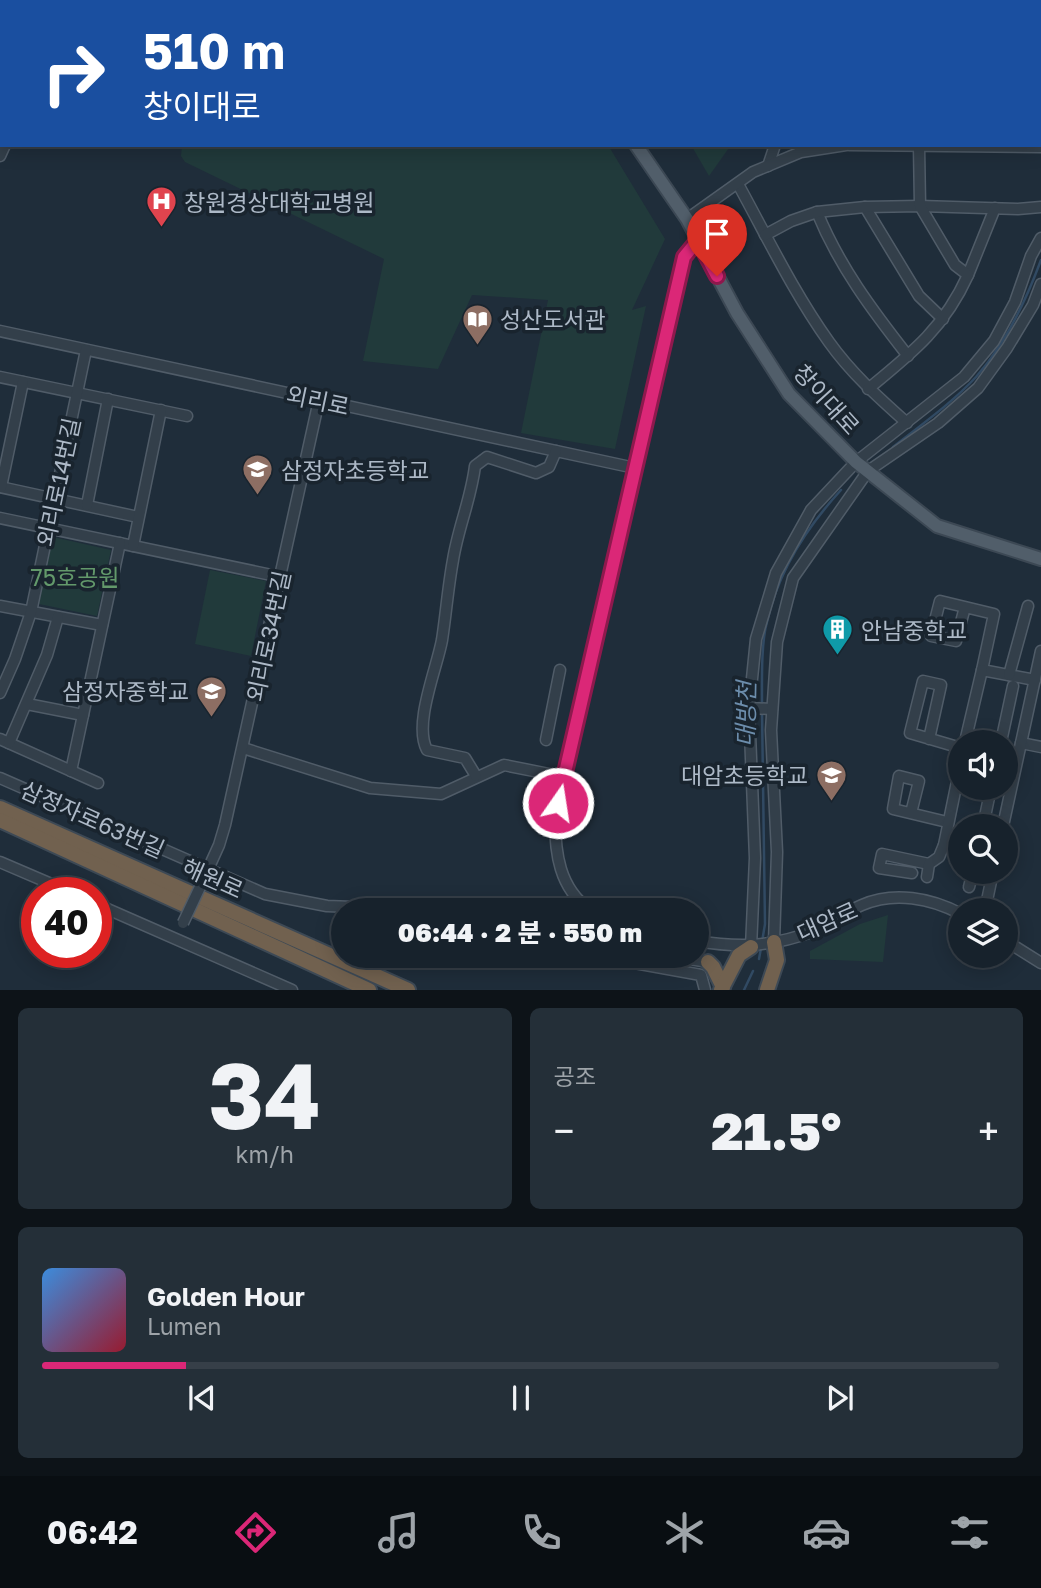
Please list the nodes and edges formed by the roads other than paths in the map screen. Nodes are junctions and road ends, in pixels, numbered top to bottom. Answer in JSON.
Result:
{"nodes":[{"id":1,"x":637,"y":147,"type":"edge"},
{"id":2,"x":774,"y":147,"type":"edge"},
{"id":3,"x":835,"y":147,"type":"edge"},
{"id":4,"x":919,"y":147,"type":"edge"},
{"id":5,"x":768,"y":166,"type":"junction"},
{"id":6,"x":738,"y":184,"type":"junction"},
{"id":7,"x":920,"y":206,"type":"junction"},
{"id":8,"x":865,"y":207,"type":"junction"},
{"id":9,"x":1041,"y":207,"type":"edge"},
{"id":10,"x":995,"y":208,"type":"junction"},
{"id":11,"x":817,"y":212,"type":"junction"},
{"id":12,"x":687,"y":219,"type":"junction"},
{"id":13,"x":765,"y":234,"type":"junction"},
{"id":14,"x":1041,"y":238,"type":"edge"},
{"id":15,"x":698,"y":240,"type":"junction"},
{"id":16,"x":968,"y":275,"type":"junction"},
{"id":17,"x":1041,"y":284,"type":"edge"},
{"id":18,"x":1015,"y":302,"type":"junction"},
{"id":19,"x":1037,"y":306,"type":"edge"},
{"id":20,"x":943,"y":319,"type":"junction"},
{"id":21,"x":0,"y":331,"type":"edge"},
{"id":22,"x":86,"y":350,"type":"junction"},
{"id":23,"x":908,"y":356,"type":"junction"},
{"id":24,"x":0,"y":377,"type":"edge"},
{"id":25,"x":23,"y":382,"type":"junction"},
{"id":26,"x":868,"y":388,"type":"junction"},
{"id":27,"x":77,"y":392,"type":"junction"},
{"id":28,"x":108,"y":398,"type":"junction"},
{"id":29,"x":319,"y":400,"type":"junction"},
{"id":30,"x":161,"y":410,"type":"junction"},
{"id":31,"x":187,"y":416,"type":"dead end"},
{"id":32,"x":907,"y":423,"type":"junction"},
{"id":33,"x":556,"y":451,"type":"junction"},
{"id":34,"x":856,"y":462,"type":"junction"},
{"id":35,"x":635,"y":468,"type":"junction"},
{"id":36,"x":868,"y":471,"type":"junction"},
{"id":37,"x":1,"y":487,"type":"edge"},
{"id":38,"x":55,"y":498,"type":"junction"},
{"id":39,"x":87,"y":505,"type":"junction"},
{"id":40,"x":138,"y":517,"type":"junction"},
{"id":41,"x":0,"y":518,"type":"edge"},
{"id":42,"x":49,"y":528,"type":"junction"},
{"id":43,"x":120,"y":543,"type":"junction"},
{"id":44,"x":133,"y":546,"type":"junction"},
{"id":45,"x":1041,"y":559,"type":"edge"},
{"id":46,"x":776,"y":573,"type":"junction"},
{"id":47,"x":281,"y":577,"type":"junction"},
{"id":48,"x":793,"y":578,"type":"junction"},
{"id":49,"x":0,"y":606,"type":"edge"},
{"id":50,"x":1028,"y":606,"type":"dead end"},
{"id":51,"x":965,"y":607,"type":"junction"},
{"id":52,"x":31,"y":612,"type":"junction"},
{"id":53,"x":58,"y":617,"type":"junction"},
{"id":54,"x":103,"y":625,"type":"junction"},
{"id":55,"x":1041,"y":651,"type":"edge"},
{"id":56,"x":560,"y":670,"type":"dead end"},
{"id":57,"x":982,"y":670,"type":"junction"},
{"id":58,"x":1009,"y":675,"type":"junction"},
{"id":59,"x":1035,"y":680,"type":"junction"},
{"id":60,"x":1013,"y":686,"type":"dead end"},
{"id":61,"x":0,"y":693,"type":"edge"},
{"id":62,"x":27,"y":704,"type":"junction"},
{"id":63,"x":749,"y":708,"type":"junction"},
{"id":64,"x":772,"y":709,"type":"junction"},
{"id":65,"x":83,"y":715,"type":"junction"},
{"id":66,"x":968,"y":730,"type":"edge"},
{"id":67,"x":1004,"y":730,"type":"edge"},
{"id":68,"x":929,"y":739,"type":"junction"},
{"id":69,"x":546,"y":740,"type":"dead end"},
{"id":70,"x":4,"y":741,"type":"edge"},
{"id":71,"x":1021,"y":743,"type":"junction"},
{"id":72,"x":948,"y":744,"type":"edge"},
{"id":73,"x":1041,"y":747,"type":"edge"},
{"id":74,"x":243,"y":748,"type":"junction"},
{"id":75,"x":71,"y":771,"type":"junction"},
{"id":76,"x":476,"y":776,"type":"junction"},
{"id":77,"x":564,"y":777,"type":"junction"},
{"id":78,"x":0,"y":778,"type":"edge"},
{"id":79,"x":98,"y":783,"type":"dead end"},
{"id":80,"x":952,"y":800,"type":"edge"},
{"id":81,"x":0,"y":808,"type":"edge"},
{"id":82,"x":911,"y":813,"type":"dead end"},
{"id":83,"x":1006,"y":814,"type":"edge"},
{"id":84,"x":0,"y":820,"type":"edge"},
{"id":85,"x":947,"y":822,"type":"junction"},
{"id":86,"x":0,"y":828,"type":"edge"},
{"id":87,"x":39,"y":838,"type":"junction"},
{"id":88,"x":944,"y":845,"type":"junction"},
{"id":89,"x":948,"y":846,"type":"edge"},
{"id":90,"x":0,"y":862,"type":"edge"},
{"id":91,"x":929,"y":864,"type":"junction"},
{"id":92,"x":208,"y":869,"type":"junction"},
{"id":93,"x":912,"y":873,"type":"dead end"},
{"id":94,"x":35,"y":877,"type":"edge"},
{"id":95,"x":927,"y":877,"type":"dead end"},
{"id":96,"x":970,"y":884,"type":"edge"},
{"id":97,"x":969,"y":887,"type":"dead end"},
{"id":98,"x":577,"y":898,"type":"edge"},
{"id":99,"x":331,"y":906,"type":"edge"},
{"id":100,"x":948,"y":908,"type":"edge"},
{"id":101,"x":112,"y":911,"type":"edge"},
{"id":102,"x":175,"y":938,"type":"junction"},
{"id":103,"x":709,"y":942,"type":"edge"},
{"id":104,"x":774,"y":942,"type":"junction"},
{"id":105,"x":751,"y":947,"type":"junction"},
{"id":106,"x":1018,"y":949,"type":"edge"},
{"id":107,"x":709,"y":963,"type":"edge"},
{"id":108,"x":1041,"y":963,"type":"edge"},
{"id":109,"x":662,"y":968,"type":"edge"},
{"id":110,"x":766,"y":985,"type":"edge"},
{"id":111,"x":292,"y":989,"type":"edge"},
{"id":112,"x":369,"y":989,"type":"edge"},
{"id":113,"x":408,"y":989,"type":"edge"},
{"id":114,"x":705,"y":989,"type":"edge"},
{"id":115,"x":724,"y":989,"type":"edge"}],
"edges":[{"from":1,"to":12,"type":"main road","name":"창이대로"},
{"from":2,"to":5,"type":"street"},
{"from":3,"to":5,"type":"street"},
{"from":4,"to":7,"type":"street"},
{"from":5,"to":6,"type":"street"},
{"from":6,"to":12,"type":"street"},
{"from":6,"to":13,"type":"street"},
{"from":7,"to":8,"type":"street"},
{"from":7,"to":10,"type":"street"},
{"from":7,"to":16,"type":"street"},
{"from":8,"to":11,"type":"street"},
{"from":8,"to":20,"type":"street"},
{"from":9,"to":10,"type":"street"},
{"from":10,"to":16,"type":"street"},
{"from":11,"to":13,"type":"street"},
{"from":11,"to":23,"type":"street"},
{"from":12,"to":15,"type":"main road","name":"창이대로"},
{"from":13,"to":26,"type":"street"},
{"from":14,"to":18,"type":"street"},
{"from":15,"to":34,"type":"main road","name":"창이대로"},
{"from":15,"to":35,"type":"street"},
{"from":16,"to":20,"type":"street"},
{"from":17,"to":19,"type":"street"},
{"from":18,"to":19,"type":"street"},
{"from":18,"to":32,"type":"street"},
{"from":19,"to":36,"type":"street"},
{"from":20,"to":23,"type":"street"},
{"from":21,"to":22,"type":"street","name":"외리로"},
{"from":22,"to":27,"type":"street","name":"외리로14번길"},
{"from":22,"to":29,"type":"street","name":"외리로"},
{"from":23,"to":26,"type":"street"},
{"from":24,"to":25,"type":"street"},
{"from":25,"to":27,"type":"street"},
{"from":25,"to":37,"type":"street"},
{"from":26,"to":32,"type":"street"},
{"from":27,"to":28,"type":"street"},
{"from":27,"to":38,"type":"street","name":"외리로14번길"},
{"from":28,"to":30,"type":"street"},
{"from":28,"to":39,"type":"street"},
{"from":29,"to":33,"type":"street","name":"외리로"},
{"from":29,"to":47,"type":"street","name":"외리로34번길"},
{"from":30,"to":31,"type":"street"},
{"from":30,"to":40,"type":"street"},
{"from":32,"to":34,"type":"street"},
{"from":33,"to":35,"type":"street","name":"외리로"},
{"from":33,"to":76,"type":"street"},
{"from":34,"to":36,"type":"main road","name":"창이대로"},
{"from":34,"to":46,"type":"street"},
{"from":35,"to":77,"type":"street"},
{"from":36,"to":45,"type":"main road","name":"창이대로"},
{"from":36,"to":48,"type":"street"},
{"from":37,"to":38,"type":"street"},
{"from":38,"to":39,"type":"street"},
{"from":38,"to":42,"type":"street","name":"외리로14번길"},
{"from":39,"to":40,"type":"street"},
{"from":40,"to":44,"type":"street"},
{"from":41,"to":42,"type":"street"},
{"from":42,"to":43,"type":"street"},
{"from":42,"to":52,"type":"street","name":"외리로14번길"},
{"from":43,"to":44,"type":"street"},
{"from":43,"to":54,"type":"street"},
{"from":44,"to":47,"type":"street"},
{"from":46,"to":48,"type":"street"},
{"from":46,"to":63,"type":"street"},
{"from":47,"to":74,"type":"street","name":"외리로34번길"},
{"from":48,"to":64,"type":"street"},
{"from":49,"to":52,"type":"street"},
{"from":50,"to":58,"type":"street"},
{"from":51,"to":51,"type":"street"},
{"from":51,"to":57,"type":"street"},
{"from":52,"to":53,"type":"street"},
{"from":52,"to":61,"type":"street","name":"외리로14번길"},
{"from":53,"to":54,"type":"street"},
{"from":53,"to":62,"type":"street"},
{"from":54,"to":65,"type":"street"},
{"from":55,"to":59,"type":"street"},
{"from":56,"to":69,"type":"street"},
{"from":57,"to":58,"type":"street"},
{"from":57,"to":66,"type":"street"},
{"from":58,"to":59,"type":"street"},
{"from":59,"to":71,"type":"street"},
{"from":60,"to":67,"type":"street"},
{"from":62,"to":65,"type":"street"},
{"from":62,"to":70,"type":"street"},
{"from":63,"to":64,"type":"street"},
{"from":63,"to":105,"type":"street"},
{"from":64,"to":104,"type":"street"},
{"from":65,"to":75,"type":"street"},
{"from":68,"to":68,"type":"street"},
{"from":68,"to":72,"type":"street"},
{"from":70,"to":75,"type":"street"},
{"from":71,"to":73,"type":"street"},
{"from":71,"to":83,"type":"street"},
{"from":74,"to":76,"type":"street"},
{"from":74,"to":92,"type":"street","name":"외리로34번길"},
{"from":75,"to":79,"type":"street"},
{"from":76,"to":77,"type":"street"},
{"from":77,"to":98,"type":"street"},
{"from":78,"to":92,"type":"street","name":"삼정자로63번길"},
{"from":80,"to":85,"type":"street"},
{"from":81,"to":113,"type":"highway","name":"해원로"},
{"from":82,"to":85,"type":"street"},
{"from":84,"to":87,"type":"highway","name":"해원로"},
{"from":85,"to":88,"type":"street"},
{"from":86,"to":87,"type":"highway"},
{"from":87,"to":112,"type":"highway","name":"해원로"},
{"from":88,"to":89,"type":"street"},
{"from":88,"to":91,"type":"street"},
{"from":90,"to":94,"type":"street"},
{"from":91,"to":93,"type":"street"},
{"from":91,"to":95,"type":"street"},
{"from":92,"to":99,"type":"street","name":"삼정자로63번길"},
{"from":92,"to":102,"type":"street","name":"외리로34번길","bridge":true},
{"from":96,"to":97,"type":"street"},
{"from":100,"to":104,"type":"street","name":"대암로"},
{"from":101,"to":102,"type":"street"},
{"from":102,"to":111,"type":"street"},
{"from":103,"to":105,"type":"street"},
{"from":104,"to":105,"type":"street","name":"대암로"},
{"from":104,"to":110,"type":"highway"},
{"from":105,"to":115,"type":"highway"},
{"from":105,"to":115,"type":"highway"},
{"from":106,"to":108,"type":"street"},
{"from":107,"to":115,"type":"highway"},
{"from":109,"to":114,"type":"street"}]}
